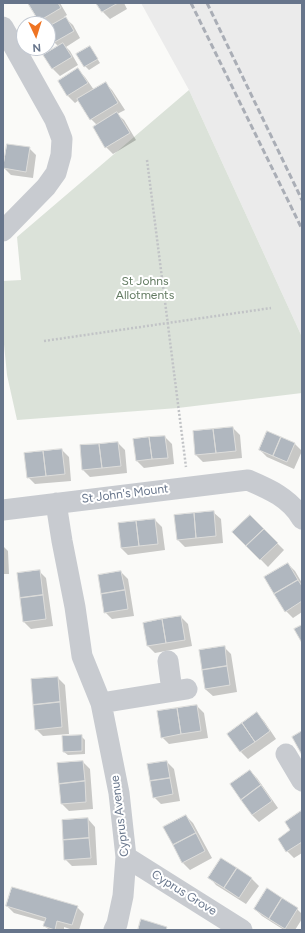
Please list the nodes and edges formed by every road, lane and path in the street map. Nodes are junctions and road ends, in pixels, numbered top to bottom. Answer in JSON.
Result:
{"nodes":[{"id":1,"x":3,"y":27,"type":"edge"},
{"id":2,"x":147,"y":160,"type":"dead end"},
{"id":3,"x":3,"y":231,"type":"edge"},
{"id":4,"x":271,"y":308,"type":"dead end"},
{"id":5,"x":167,"y":323,"type":"junction"},
{"id":6,"x":44,"y":341,"type":"dead end"},
{"id":7,"x":188,"y":487,"type":"junction"},
{"id":8,"x":56,"y":503,"type":"junction"},
{"id":9,"x":3,"y":510,"type":"edge"},
{"id":10,"x":302,"y":518,"type":"edge"},
{"id":11,"x":168,"y":661,"type":"dead end"},
{"id":12,"x":101,"y":703,"type":"junction"},
{"id":13,"x":286,"y":754,"type":"dead end"},
{"id":14,"x":298,"y":784,"type":"edge"},
{"id":15,"x":126,"y":857,"type":"junction"},
{"id":16,"x":114,"y":930,"type":"edge"},
{"id":17,"x":242,"y":930,"type":"edge"}],
"edges":[{"from":1,"to":3,"type":"street"},
{"from":2,"to":5,"type":"path"},
{"from":4,"to":5,"type":"path"},
{"from":5,"to":6,"type":"path"},
{"from":5,"to":7,"type":"path"},
{"from":7,"to":8,"type":"street","name":"St John's Mount"},
{"from":7,"to":10,"type":"street","name":"St John's Mount"},
{"from":8,"to":9,"type":"street","name":"St John's Mount"},
{"from":8,"to":12,"type":"street","name":"Cyprus Avenue"},
{"from":11,"to":12,"type":"street"},
{"from":12,"to":15,"type":"street","name":"Cyprus Avenue"},
{"from":13,"to":14,"type":"street"},
{"from":15,"to":16,"type":"street","name":"Cyprus Avenue"},
{"from":15,"to":17,"type":"street","name":"Cyprus Grove"}]}
